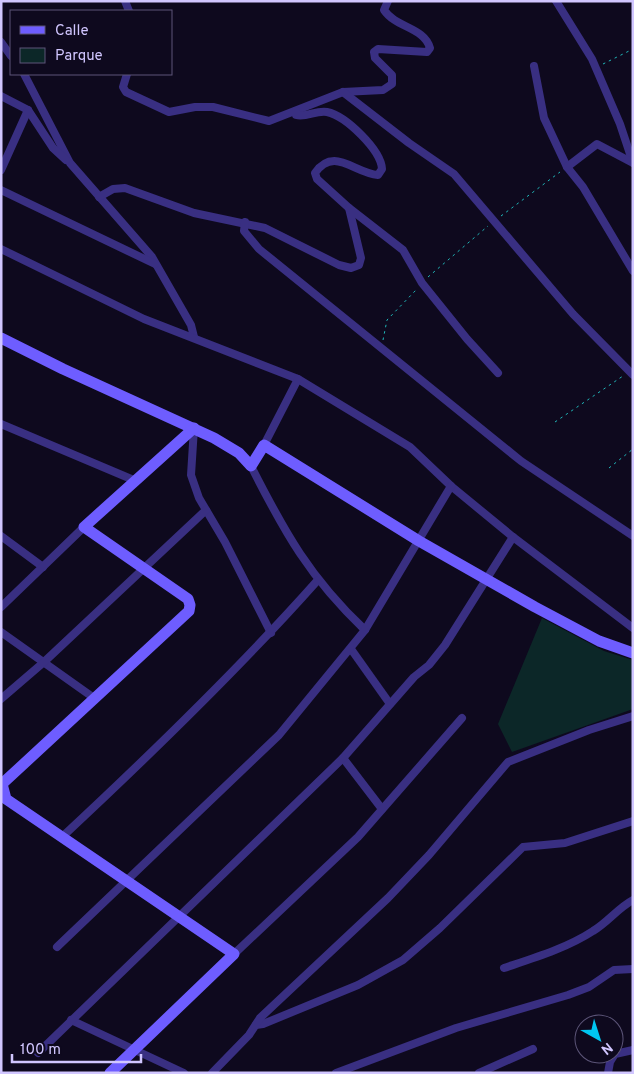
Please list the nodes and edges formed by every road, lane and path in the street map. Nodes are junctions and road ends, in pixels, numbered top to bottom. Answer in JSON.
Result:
{"nodes":[{"id":1,"x":388,"y":1,"type":"edge"},
{"id":2,"x":556,"y":1,"type":"edge"},
{"id":3,"x":1,"y":42,"type":"edge"},
{"id":4,"x":633,"y":49,"type":"edge"},
{"id":5,"x":10,"y":55,"type":"edge"},
{"id":6,"x":534,"y":66,"type":"dead end"},
{"id":7,"x":596,"y":67,"type":"junction"},
{"id":8,"x":25,"y":75,"type":"edge"},
{"id":9,"x":127,"y":75,"type":"edge"},
{"id":10,"x":343,"y":92,"type":"junction"},
{"id":11,"x":1,"y":96,"type":"edge"},
{"id":12,"x":28,"y":110,"type":"junction"},
{"id":13,"x":296,"y":111,"type":"junction"},
{"id":14,"x":70,"y":163,"type":"junction"},
{"id":15,"x":633,"y":163,"type":"edge"},
{"id":16,"x":567,"y":167,"type":"junction"},
{"id":17,"x":1,"y":170,"type":"edge"},
{"id":18,"x":1,"y":190,"type":"edge"},
{"id":19,"x":99,"y":198,"type":"junction"},
{"id":20,"x":349,"y":208,"type":"junction"},
{"id":21,"x":495,"y":221,"type":"junction"},
{"id":22,"x":245,"y":222,"type":"junction"},
{"id":23,"x":1,"y":249,"type":"edge"},
{"id":24,"x":155,"y":264,"type":"junction"},
{"id":25,"x":633,"y":271,"type":"edge"},
{"id":26,"x":422,"y":283,"type":"junction"},
{"id":27,"x":1,"y":338,"type":"edge"},
{"id":28,"x":194,"y":338,"type":"junction"},
{"id":29,"x":382,"y":348,"type":"junction"},
{"id":30,"x":498,"y":373,"type":"dead end"},
{"id":31,"x":631,"y":373,"type":"edge"},
{"id":32,"x":298,"y":379,"type":"junction"},
{"id":33,"x":555,"y":422,"type":"dead end"},
{"id":34,"x":1,"y":424,"type":"edge"},
{"id":35,"x":194,"y":428,"type":"junction"},
{"id":36,"x":264,"y":445,"type":"junction"},
{"id":37,"x":633,"y":449,"type":"edge"},
{"id":38,"x":251,"y":466,"type":"junction"},
{"id":39,"x":609,"y":468,"type":"dead end"},
{"id":40,"x":136,"y":480,"type":"junction"},
{"id":41,"x":451,"y":486,"type":"junction"},
{"id":42,"x":206,"y":510,"type":"junction"},
{"id":43,"x":84,"y":527,"type":"junction"},
{"id":44,"x":1,"y":536,"type":"edge"},
{"id":45,"x":633,"y":536,"type":"edge"},
{"id":46,"x":513,"y":537,"type":"junction"},
{"id":47,"x":419,"y":541,"type":"junction"},
{"id":48,"x":43,"y":567,"type":"junction"},
{"id":49,"x":142,"y":568,"type":"junction"},
{"id":50,"x":486,"y":579,"type":"junction"},
{"id":51,"x":317,"y":581,"type":"junction"},
{"id":52,"x":1,"y":607,"type":"edge"},
{"id":53,"x":633,"y":628,"type":"edge"},
{"id":54,"x":365,"y":630,"type":"junction"},
{"id":55,"x":1,"y":632,"type":"edge"},
{"id":56,"x":271,"y":633,"type":"junction"},
{"id":57,"x":351,"y":649,"type":"junction"},
{"id":58,"x":633,"y":653,"type":"edge"},
{"id":59,"x":44,"y":662,"type":"junction"},
{"id":60,"x":94,"y":698,"type":"junction"},
{"id":61,"x":1,"y":699,"type":"edge"},
{"id":62,"x":390,"y":704,"type":"junction"},
{"id":63,"x":633,"y":716,"type":"edge"},
{"id":64,"x":462,"y":718,"type":"dead end"},
{"id":65,"x":343,"y":758,"type":"junction"},
{"id":66,"x":382,"y":809,"type":"junction"},
{"id":67,"x":633,"y":821,"type":"edge"},
{"id":68,"x":62,"y":837,"type":"junction"},
{"id":69,"x":126,"y":882,"type":"junction"},
{"id":70,"x":633,"y":900,"type":"edge"},
{"id":71,"x":181,"y":916,"type":"junction"},
{"id":72,"x":57,"y":947,"type":"dead end"},
{"id":73,"x":234,"y":954,"type":"junction"},
{"id":74,"x":504,"y":968,"type":"dead end"},
{"id":75,"x":633,"y":969,"type":"edge"},
{"id":76,"x":71,"y":1020,"type":"junction"},
{"id":77,"x":256,"y":1025,"type":"junction"},
{"id":78,"x":533,"y":1049,"type":"dead end"},
{"id":79,"x":134,"y":1050,"type":"junction"},
{"id":80,"x":633,"y":1050,"type":"edge"},
{"id":81,"x":38,"y":1053,"type":"dead end"},
{"id":82,"x":110,"y":1073,"type":"edge"},
{"id":83,"x":184,"y":1073,"type":"edge"},
{"id":84,"x":212,"y":1073,"type":"edge"},
{"id":85,"x":336,"y":1073,"type":"edge"},
{"id":86,"x":479,"y":1073,"type":"edge"},
{"id":87,"x":608,"y":1073,"type":"edge"}],
"edges":[{"from":1,"to":10,"type":"street"},
{"from":2,"to":7,"type":"street"},
{"from":3,"to":5,"type":"street"},
{"from":4,"to":7,"type":"path"},
{"from":6,"to":16,"type":"street"},
{"from":7,"to":15,"type":"street"},
{"from":8,"to":14,"type":"street"},
{"from":9,"to":13,"type":"street"},
{"from":10,"to":13,"type":"street"},
{"from":10,"to":21,"type":"street"},
{"from":11,"to":12,"type":"street"},
{"from":12,"to":14,"type":"street"},
{"from":12,"to":17,"type":"street"},
{"from":13,"to":20,"type":"street"},
{"from":14,"to":19,"type":"street"},
{"from":15,"to":16,"type":"street"},
{"from":16,"to":21,"type":"path"},
{"from":16,"to":25,"type":"street"},
{"from":18,"to":24,"type":"street"},
{"from":19,"to":22,"type":"street"},
{"from":19,"to":24,"type":"street"},
{"from":20,"to":22,"type":"street"},
{"from":20,"to":26,"type":"street"},
{"from":21,"to":26,"type":"path"},
{"from":21,"to":31,"type":"street"},
{"from":22,"to":29,"type":"street"},
{"from":23,"to":28,"type":"street"},
{"from":24,"to":28,"type":"street"},
{"from":26,"to":29,"type":"path"},
{"from":26,"to":30,"type":"street"},
{"from":27,"to":35,"type":"street"},
{"from":28,"to":32,"type":"street"},
{"from":29,"to":45,"type":"street"},
{"from":31,"to":33,"type":"path"},
{"from":32,"to":36,"type":"street"},
{"from":32,"to":41,"type":"street"},
{"from":34,"to":40,"type":"street"},
{"from":35,"to":38,"type":"street"},
{"from":35,"to":40,"type":"street"},
{"from":35,"to":42,"type":"street"},
{"from":36,"to":38,"type":"street"},
{"from":36,"to":47,"type":"street"},
{"from":37,"to":39,"type":"path"},
{"from":38,"to":51,"type":"street"},
{"from":40,"to":43,"type":"street"},
{"from":41,"to":46,"type":"street"},
{"from":41,"to":47,"type":"street"},
{"from":42,"to":49,"type":"street"},
{"from":42,"to":56,"type":"street"},
{"from":43,"to":48,"type":"street"},
{"from":43,"to":49,"type":"street"},
{"from":44,"to":48,"type":"street"},
{"from":46,"to":50,"type":"street"},
{"from":46,"to":53,"type":"street"},
{"from":47,"to":50,"type":"street"},
{"from":47,"to":54,"type":"street"},
{"from":48,"to":52,"type":"street"},
{"from":49,"to":59,"type":"street"},
{"from":49,"to":60,"type":"street"},
{"from":50,"to":58,"type":"street"},
{"from":50,"to":62,"type":"street"},
{"from":51,"to":54,"type":"street"},
{"from":51,"to":56,"type":"street"},
{"from":54,"to":57,"type":"street"},
{"from":55,"to":59,"type":"street"},
{"from":56,"to":68,"type":"street"},
{"from":57,"to":62,"type":"street"},
{"from":57,"to":69,"type":"street"},
{"from":59,"to":60,"type":"street"},
{"from":59,"to":61,"type":"street"},
{"from":60,"to":68,"type":"street"},
{"from":62,"to":65,"type":"street"},
{"from":63,"to":77,"type":"street"},
{"from":64,"to":66,"type":"street"},
{"from":65,"to":66,"type":"street"},
{"from":65,"to":71,"type":"street"},
{"from":66,"to":73,"type":"street"},
{"from":67,"to":77,"type":"street"},
{"from":68,"to":69,"type":"street"},
{"from":69,"to":71,"type":"street"},
{"from":69,"to":72,"type":"street"},
{"from":70,"to":74,"type":"street"},
{"from":71,"to":73,"type":"street"},
{"from":71,"to":76,"type":"street"},
{"from":73,"to":79,"type":"street"},
{"from":75,"to":85,"type":"street"},
{"from":76,"to":79,"type":"street"},
{"from":76,"to":81,"type":"street"},
{"from":77,"to":84,"type":"street"},
{"from":78,"to":86,"type":"street"},
{"from":79,"to":82,"type":"street"},
{"from":79,"to":83,"type":"street"},
{"from":80,"to":87,"type":"street"}]}
